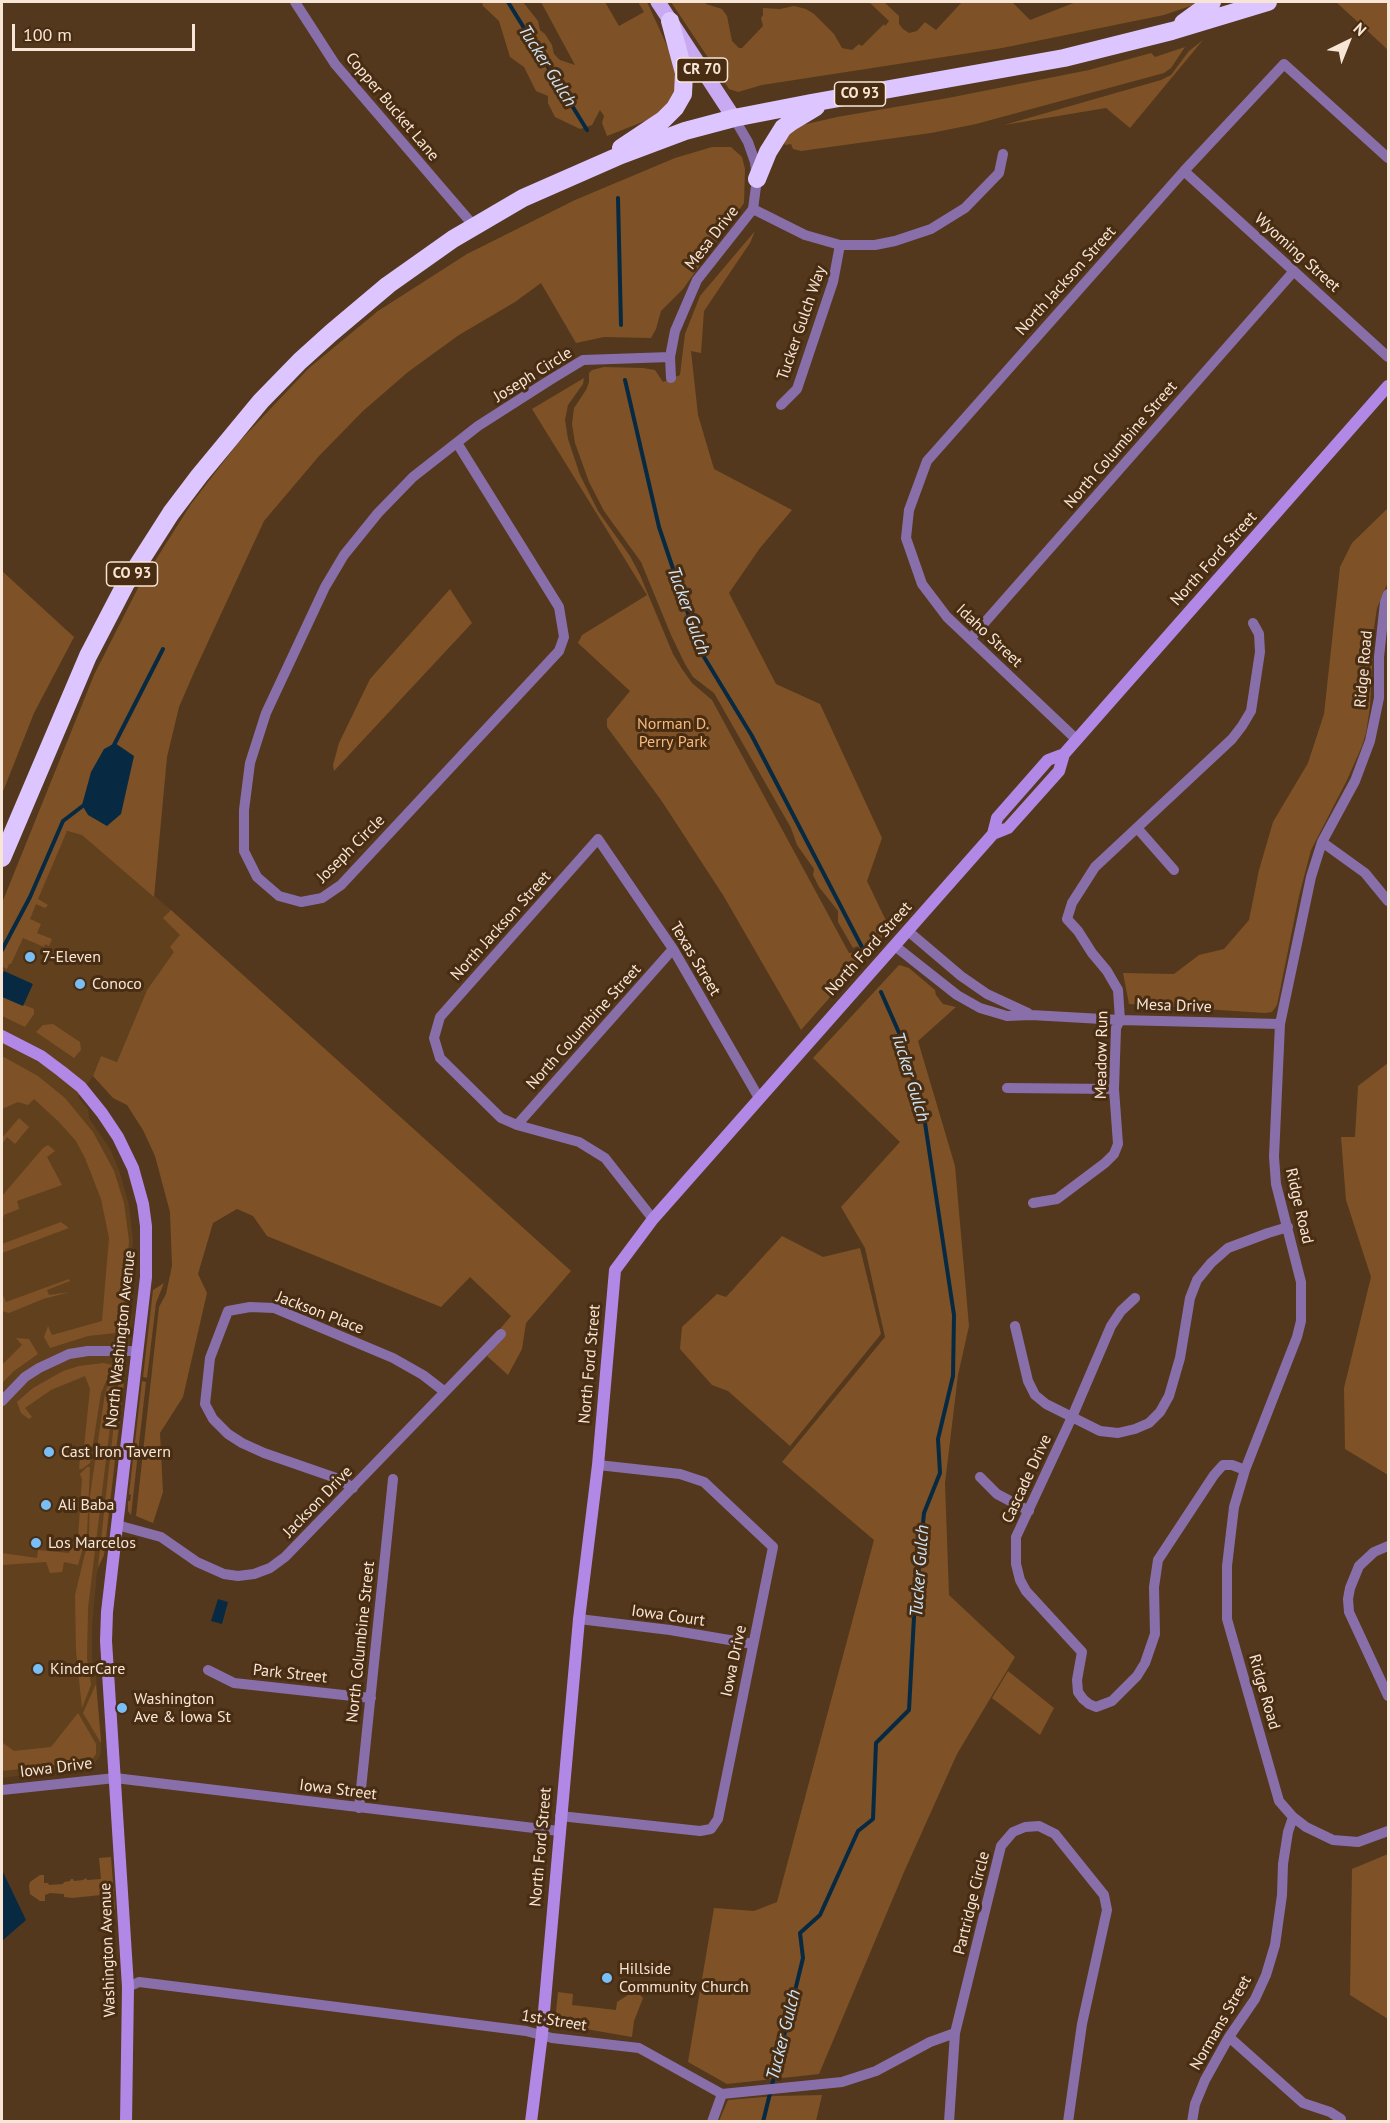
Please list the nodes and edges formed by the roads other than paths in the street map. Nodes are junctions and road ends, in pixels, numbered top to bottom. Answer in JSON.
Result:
{"nodes":[{"id":1,"x":295,"y":2,"type":"edge"},
{"id":2,"x":658,"y":2,"type":"edge"},
{"id":3,"x":1212,"y":2,"type":"edge"},
{"id":4,"x":1268,"y":2,"type":"edge"},
{"id":5,"x":670,"y":21,"type":"junction"},
{"id":6,"x":1172,"y":31,"type":"junction"},
{"id":7,"x":828,"y":100,"type":"junction"},
{"id":8,"x":734,"y":118,"type":"junction"},
{"id":9,"x":1003,"y":154,"type":"dead end"},
{"id":10,"x":1389,"y":158,"type":"edge"},
{"id":11,"x":592,"y":168,"type":"junction"},
{"id":12,"x":1184,"y":171,"type":"junction"},
{"id":13,"x":757,"y":179,"type":"junction"},
{"id":14,"x":753,"y":209,"type":"junction"},
{"id":15,"x":474,"y":226,"type":"junction"},
{"id":16,"x":840,"y":245,"type":"junction"},
{"id":17,"x":1294,"y":271,"type":"junction"},
{"id":18,"x":670,"y":357,"type":"junction"},
{"id":19,"x":1389,"y":357,"type":"edge"},
{"id":20,"x":671,"y":378,"type":"dead end"},
{"id":21,"x":1389,"y":386,"type":"edge"},
{"id":22,"x":781,"y":405,"type":"dead end"},
{"id":23,"x":457,"y":443,"type":"junction"},
{"id":24,"x":906,"y":538,"type":"joint"},
{"id":25,"x":1389,"y":594,"type":"edge"},
{"id":26,"x":1253,"y":622,"type":"dead end"},
{"id":27,"x":970,"y":638,"type":"junction"},
{"id":28,"x":1384,"y":699,"type":"edge"},
{"id":29,"x":1076,"y":739,"type":"junction"},
{"id":30,"x":1138,"y":829,"type":"junction"},
{"id":31,"x":598,"y":839,"type":"joint"},
{"id":32,"x":1322,"y":842,"type":"junction"},
{"id":33,"x":2,"y":858,"type":"edge"},
{"id":34,"x":1174,"y":870,"type":"dead end"},
{"id":35,"x":1389,"y":901,"type":"edge"},
{"id":36,"x":908,"y":931,"type":"junction"},
{"id":37,"x":896,"y":946,"type":"junction"},
{"id":38,"x":674,"y":949,"type":"junction"},
{"id":39,"x":1031,"y":1015,"type":"junction"},
{"id":40,"x":1120,"y":1020,"type":"junction"},
{"id":41,"x":1280,"y":1024,"type":"junction"},
{"id":42,"x":2,"y":1036,"type":"edge"},
{"id":43,"x":1006,"y":1088,"type":"dead end"},
{"id":44,"x":1114,"y":1089,"type":"junction"},
{"id":45,"x":759,"y":1098,"type":"junction"},
{"id":46,"x":517,"y":1125,"type":"junction"},
{"id":47,"x":1033,"y":1203,"type":"dead end"},
{"id":48,"x":653,"y":1219,"type":"junction"},
{"id":49,"x":1288,"y":1227,"type":"junction"},
{"id":50,"x":1135,"y":1298,"type":"dead end"},
{"id":51,"x":1015,"y":1326,"type":"dead end"},
{"id":52,"x":501,"y":1334,"type":"dead end"},
{"id":53,"x":136,"y":1351,"type":"junction"},
{"id":54,"x":445,"y":1392,"type":"junction"},
{"id":55,"x":2,"y":1401,"type":"edge"},
{"id":56,"x":1072,"y":1417,"type":"junction"},
{"id":57,"x":598,"y":1466,"type":"junction"},
{"id":58,"x":1245,"y":1470,"type":"junction"},
{"id":59,"x":980,"y":1477,"type":"dead end"},
{"id":60,"x":393,"y":1479,"type":"dead end"},
{"id":61,"x":353,"y":1488,"type":"junction"},
{"id":62,"x":1029,"y":1511,"type":"junction"},
{"id":63,"x":117,"y":1525,"type":"junction"},
{"id":64,"x":1389,"y":1546,"type":"edge"},
{"id":65,"x":579,"y":1619,"type":"junction"},
{"id":66,"x":753,"y":1644,"type":"junction"},
{"id":67,"x":208,"y":1670,"type":"dead end"},
{"id":68,"x":1389,"y":1696,"type":"edge"},
{"id":69,"x":371,"y":1698,"type":"junction"},
{"id":70,"x":115,"y":1778,"type":"junction"},
{"id":71,"x":2,"y":1790,"type":"edge"},
{"id":72,"x":359,"y":1808,"type":"junction"},
{"id":73,"x":560,"y":1816,"type":"junction"},
{"id":74,"x":1293,"y":1817,"type":"junction"},
{"id":75,"x":559,"y":1831,"type":"junction"},
{"id":76,"x":1389,"y":1831,"type":"edge"},
{"id":77,"x":128,"y":1987,"type":"junction"},
{"id":78,"x":542,"y":2034,"type":"junction"},
{"id":79,"x":955,"y":2034,"type":"junction"},
{"id":80,"x":1229,"y":2037,"type":"junction"},
{"id":81,"x":722,"y":2094,"type":"junction"},
{"id":82,"x":126,"y":2121,"type":"edge"},
{"id":83,"x":531,"y":2121,"type":"edge"},
{"id":84,"x":712,"y":2121,"type":"edge"},
{"id":85,"x":950,"y":2121,"type":"edge"},
{"id":86,"x":1068,"y":2121,"type":"edge"},
{"id":87,"x":1192,"y":2121,"type":"edge"},
{"id":88,"x":1341,"y":2121,"type":"edge"}],
"edges":[{"from":1,"to":15,"type":"street","name":"Copper Bucket Lane"},
{"from":2,"to":5,"type":"main road","number":"CR 70"},
{"from":3,"to":6,"type":"highway"},
{"from":4,"to":6,"type":"highway","number":"CO 93"},
{"from":5,"to":8,"type":"main road","number":"CR 70"},
{"from":5,"to":11,"type":"highway"},
{"from":6,"to":7,"type":"highway","number":"CO 93"},
{"from":7,"to":8,"type":"highway","number":"CO 93"},
{"from":7,"to":13,"type":"highway"},
{"from":8,"to":11,"type":"highway","number":"CO 93"},
{"from":8,"to":13,"type":"street","name":"Mesa Drive"},
{"from":9,"to":16,"type":"street"},
{"from":10,"to":12,"type":"street","name":"North Jackson Street"},
{"from":11,"to":15,"type":"highway","number":"CO 93"},
{"from":12,"to":17,"type":"street","name":"Wyoming Street"},
{"from":12,"to":24,"type":"street","name":"North Jackson Street"},
{"from":13,"to":14,"type":"street","name":"Mesa Drive"},
{"from":14,"to":16,"type":"street"},
{"from":14,"to":18,"type":"street","name":"Mesa Drive"},
{"from":15,"to":33,"type":"highway","number":"CO 93"},
{"from":16,"to":22,"type":"street","name":"Tucker Gulch Way"},
{"from":17,"to":19,"type":"street","name":"Wyoming Street"},
{"from":17,"to":27,"type":"street","name":"North Columbine Street"},
{"from":18,"to":20,"type":"street","name":"Mesa Drive"},
{"from":18,"to":23,"type":"street","name":"Joseph Circle"},
{"from":21,"to":29,"type":"street","name":"North Ford Street"},
{"from":23,"to":23,"type":"street","name":"Joseph Circle"},
{"from":24,"to":27,"type":"street","name":"Idaho Street"},
{"from":25,"to":28,"type":"street","name":"Ridge Road"},
{"from":26,"to":30,"type":"street","name":"Meadow Run"},
{"from":27,"to":29,"type":"street","name":"Idaho Street"},
{"from":28,"to":32,"type":"street","name":"Ridge Road"},
{"from":29,"to":36,"type":"street","name":"North Ford Street"},
{"from":30,"to":34,"type":"street"},
{"from":30,"to":40,"type":"street","name":"Meadow Run"},
{"from":31,"to":38,"type":"street","name":"Texas Street"},
{"from":31,"to":46,"type":"street","name":"North Jackson Street"},
{"from":32,"to":35,"type":"street"},
{"from":32,"to":41,"type":"street","name":"Ridge Road"},
{"from":36,"to":37,"type":"street","name":"North Ford Street"},
{"from":36,"to":39,"type":"street","name":"Mesa Drive"},
{"from":37,"to":39,"type":"street","name":"Mesa Drive"},
{"from":37,"to":45,"type":"street","name":"North Ford Street"},
{"from":38,"to":45,"type":"street","name":"Texas Street"},
{"from":38,"to":46,"type":"street","name":"North Columbine Street"},
{"from":39,"to":40,"type":"street","name":"Mesa Drive"},
{"from":40,"to":41,"type":"street","name":"Mesa Drive"},
{"from":40,"to":44,"type":"street","name":"Meadow Run"},
{"from":41,"to":49,"type":"street","name":"Ridge Road"},
{"from":42,"to":53,"type":"street","name":"North Washington Avenue"},
{"from":43,"to":44,"type":"street"},
{"from":44,"to":47,"type":"street","name":"Meadow Run"},
{"from":45,"to":48,"type":"street","name":"North Ford Street"},
{"from":46,"to":48,"type":"street"},
{"from":48,"to":57,"type":"street","name":"North Ford Street"},
{"from":49,"to":56,"type":"street"},
{"from":49,"to":58,"type":"street","name":"Ridge Road"},
{"from":50,"to":56,"type":"street","name":"Cascade Drive"},
{"from":51,"to":56,"type":"street"},
{"from":52,"to":54,"type":"street","name":"Jackson Drive"},
{"from":53,"to":55,"type":"street"},
{"from":53,"to":63,"type":"street","name":"North Washington Avenue"},
{"from":54,"to":61,"type":"street","name":"Jackson Drive"},
{"from":54,"to":61,"type":"street","name":"Jackson Place"},
{"from":56,"to":62,"type":"street","name":"Cascade Drive"},
{"from":57,"to":65,"type":"street","name":"North Ford Street"},
{"from":57,"to":66,"type":"street","name":"Iowa Drive"},
{"from":58,"to":62,"type":"street","name":"Cascade Drive"},
{"from":58,"to":74,"type":"street","name":"Ridge Road"},
{"from":59,"to":62,"type":"street"},
{"from":60,"to":69,"type":"street","name":"North Columbine Street"},
{"from":61,"to":63,"type":"street","name":"Jackson Drive"},
{"from":63,"to":70,"type":"street","name":"North Washington Avenue"},
{"from":64,"to":68,"type":"street"},
{"from":65,"to":66,"type":"street","name":"Iowa Court"},
{"from":65,"to":73,"type":"street","name":"North Ford Street"},
{"from":66,"to":73,"type":"street","name":"Iowa Drive"},
{"from":67,"to":69,"type":"street","name":"Park Street"},
{"from":69,"to":72,"type":"street","name":"North Columbine Street"},
{"from":70,"to":71,"type":"street","name":"Iowa Drive"},
{"from":70,"to":72,"type":"street","name":"Iowa Street"},
{"from":70,"to":77,"type":"street","name":"Washington Avenue"},
{"from":72,"to":75,"type":"street","name":"Iowa Street"},
{"from":73,"to":75,"type":"street","name":"North Ford Street"},
{"from":74,"to":76,"type":"street","name":"Ridge Road"},
{"from":74,"to":80,"type":"street","name":"Normans Street"},
{"from":75,"to":78,"type":"street","name":"North Ford Street"},
{"from":77,"to":78,"type":"street","name":"1st Street"},
{"from":77,"to":82,"type":"street","name":"Washington Avenue"},
{"from":78,"to":81,"type":"street","name":"1st Street"},
{"from":78,"to":83,"type":"street","name":"North Ford Street"},
{"from":79,"to":81,"type":"street"},
{"from":79,"to":85,"type":"street","name":"Partridge Circle"},
{"from":79,"to":86,"type":"street","name":"Partridge Circle"},
{"from":80,"to":87,"type":"street","name":"Normans Street"},
{"from":80,"to":88,"type":"street"},
{"from":81,"to":84,"type":"street"}]}
